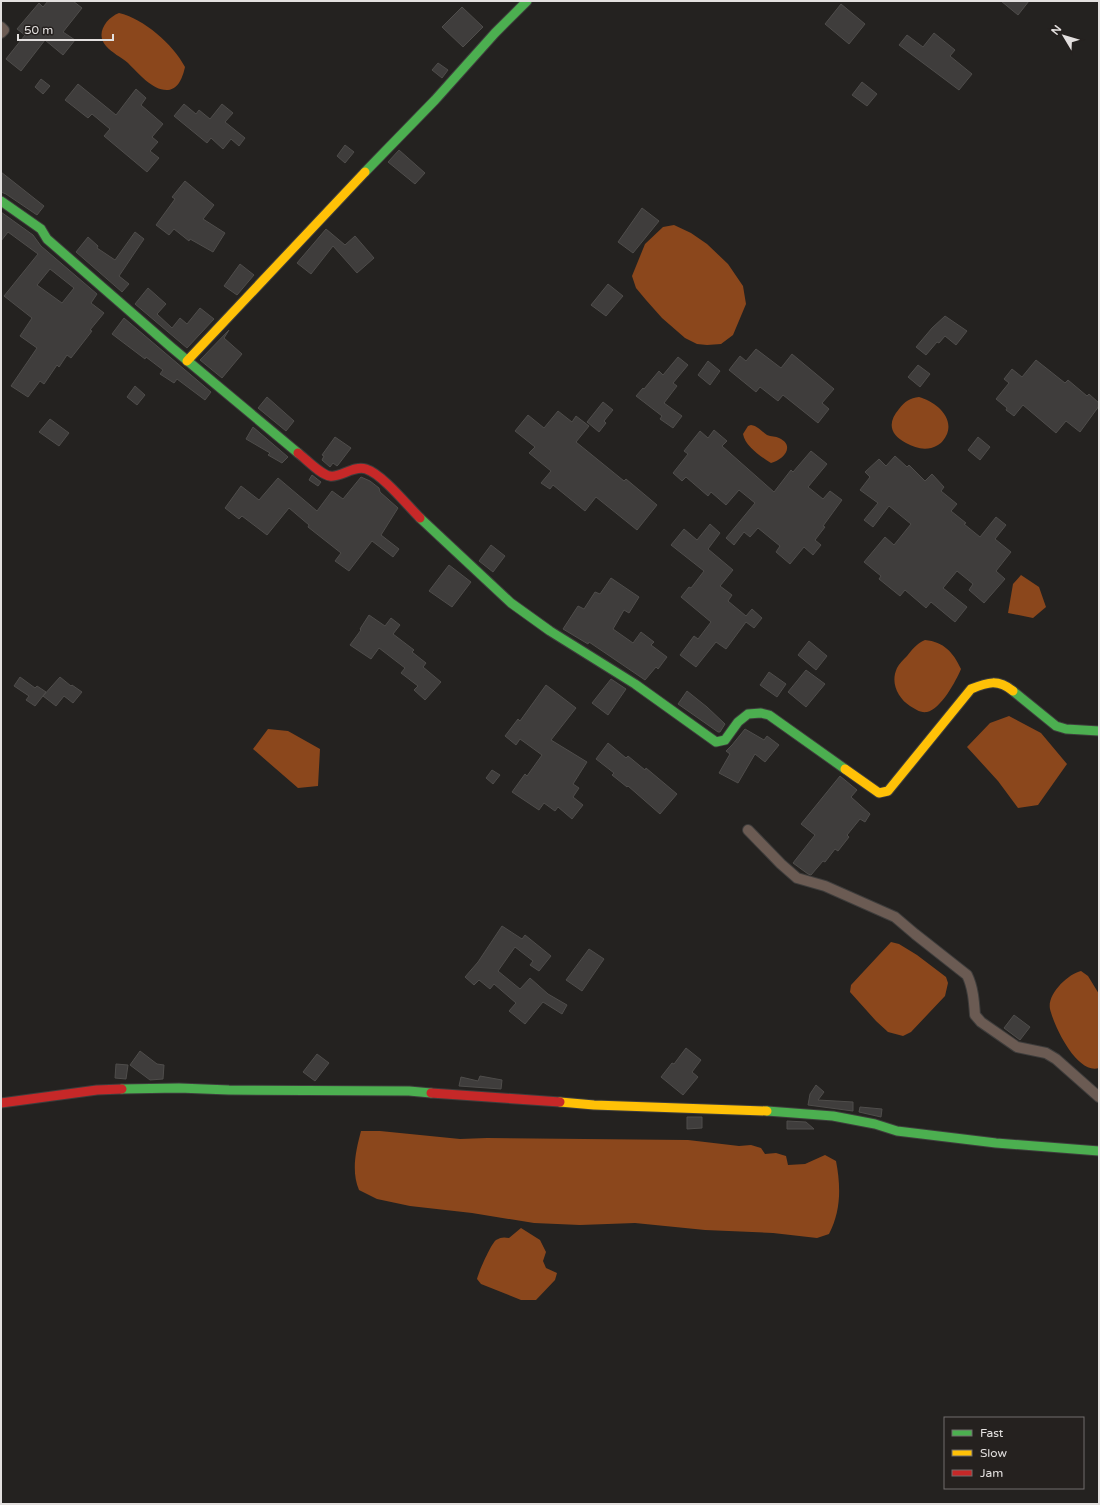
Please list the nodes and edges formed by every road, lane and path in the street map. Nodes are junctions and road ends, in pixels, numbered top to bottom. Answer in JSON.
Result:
{"nodes":[{"id":1,"x":527,"y":1,"type":"edge"},
{"id":2,"x":1,"y":27,"type":"edge"},
{"id":3,"x":1,"y":34,"type":"edge"},
{"id":4,"x":1,"y":201,"type":"edge"},
{"id":5,"x":187,"y":361,"type":"junction"},
{"id":6,"x":1099,"y":731,"type":"edge"},
{"id":7,"x":748,"y":830,"type":"dead end"},
{"id":8,"x":1099,"y":1097,"type":"edge"},
{"id":9,"x":1,"y":1103,"type":"edge"},
{"id":10,"x":1099,"y":1151,"type":"edge"}],
"edges":[{"from":1,"to":5,"type":"street"},
{"from":2,"to":3,"type":"street"},
{"from":4,"to":5,"type":"street"},
{"from":5,"to":6,"type":"street"},
{"from":7,"to":8,"type":"street"},
{"from":9,"to":10,"type":"street"}]}
